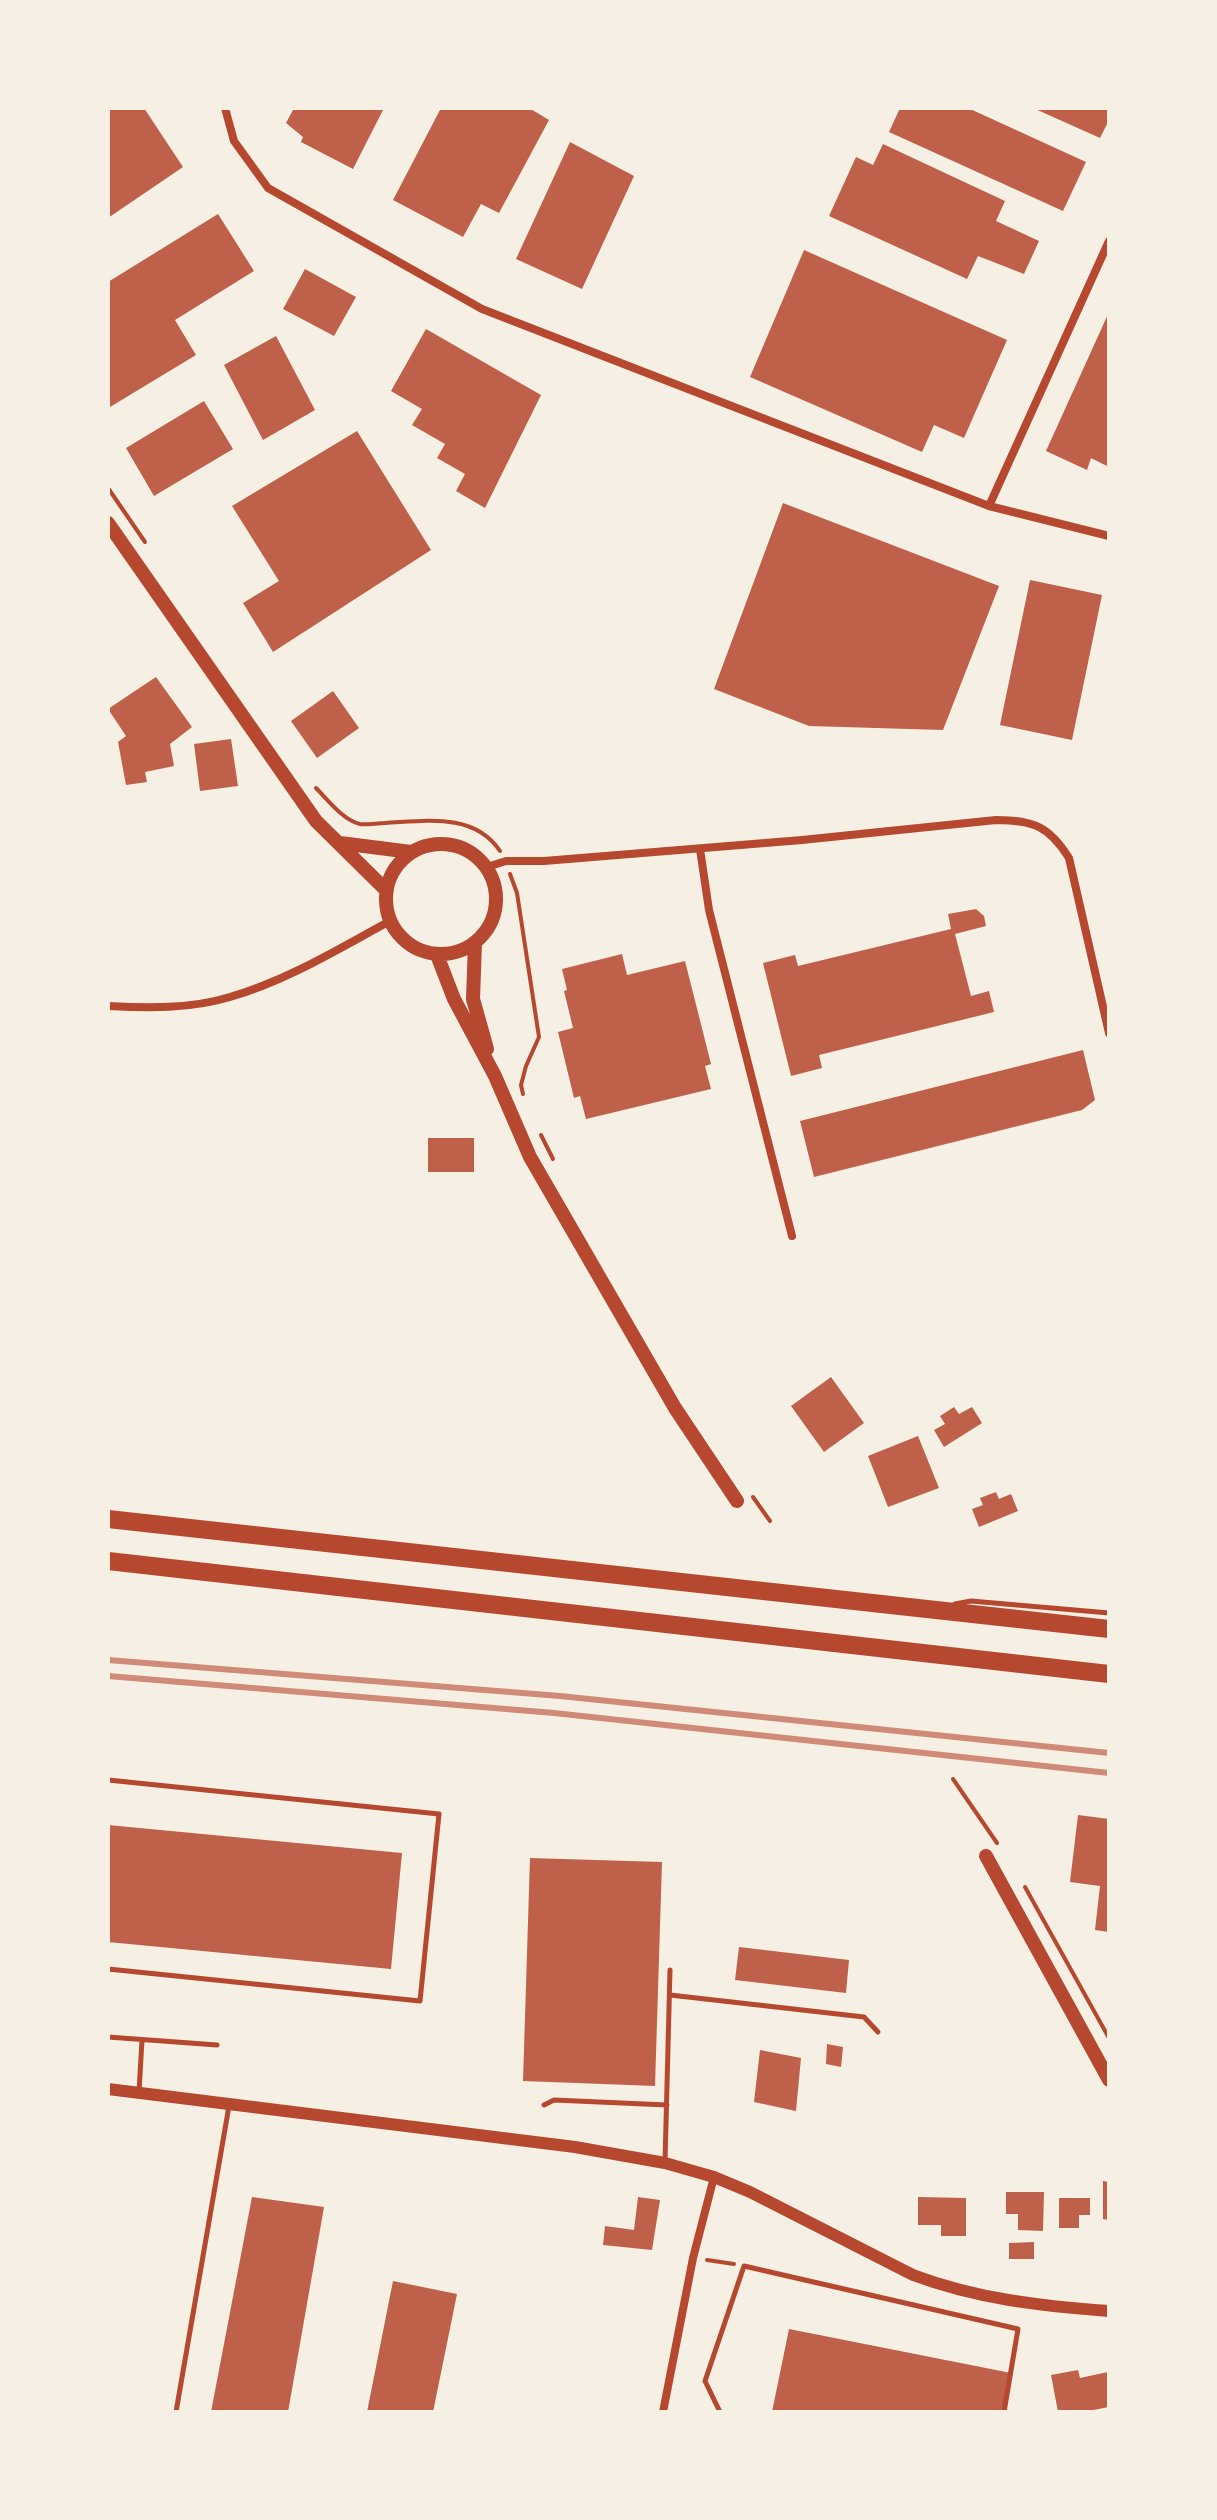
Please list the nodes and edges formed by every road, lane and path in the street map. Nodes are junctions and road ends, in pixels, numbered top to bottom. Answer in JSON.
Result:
{"nodes":[{"id":1,"x":225,"y":108,"type":"edge"},
{"id":2,"x":1109,"y":241,"type":"edge"},
{"id":3,"x":989,"y":506,"type":"junction"},
{"id":4,"x":108,"y":523,"type":"edge"},
{"id":5,"x":1109,"y":536,"type":"edge"},
{"id":6,"x":340,"y":843,"type":"junction"},
{"id":7,"x":700,"y":849,"type":"junction"},
{"id":8,"x":411,"y":852,"type":"junction"},
{"id":9,"x":487,"y":867,"type":"junction"},
{"id":10,"x":386,"y":890,"type":"junction"},
{"id":11,"x":390,"y":921,"type":"junction"},
{"id":12,"x":475,"y":943,"type":"junction"},
{"id":13,"x":437,"y":955,"type":"junction"},
{"id":14,"x":108,"y":1006,"type":"edge"},
{"id":15,"x":1109,"y":1033,"type":"edge"},
{"id":16,"x":495,"y":1076,"type":"junction"},
{"id":17,"x":792,"y":1236,"type":"dead end"},
{"id":18,"x":737,"y":1501,"type":"dead end"},
{"id":19,"x":108,"y":1519,"type":"edge"},
{"id":20,"x":108,"y":1561,"type":"edge"},
{"id":21,"x":926,"y":1610,"type":"junction"},
{"id":22,"x":1109,"y":1613,"type":"edge"},
{"id":23,"x":1109,"y":1629,"type":"edge"},
{"id":24,"x":1109,"y":1674,"type":"edge"},
{"id":25,"x":108,"y":1780,"type":"edge"},
{"id":26,"x":986,"y":1856,"type":"dead end"},
{"id":27,"x":108,"y":1969,"type":"edge"},
{"id":28,"x":670,"y":1970,"type":"dead end"},
{"id":29,"x":670,"y":1995,"type":"junction"},
{"id":30,"x":878,"y":2032,"type":"dead end"},
{"id":31,"x":108,"y":2037,"type":"edge"},
{"id":32,"x":142,"y":2040,"type":"junction"},
{"id":33,"x":217,"y":2045,"type":"dead end"},
{"id":34,"x":1109,"y":2080,"type":"edge"},
{"id":35,"x":108,"y":2089,"type":"edge"},
{"id":36,"x":139,"y":2093,"type":"junction"},
{"id":37,"x":229,"y":2105,"type":"junction"},
{"id":38,"x":544,"y":2105,"type":"dead end"},
{"id":39,"x":667,"y":2105,"type":"junction"},
{"id":40,"x":665,"y":2163,"type":"junction"},
{"id":41,"x":714,"y":2177,"type":"junction"},
{"id":42,"x":693,"y":2258,"type":"junction"},
{"id":43,"x":744,"y":2266,"type":"junction"},
{"id":44,"x":1109,"y":2311,"type":"edge"},
{"id":45,"x":176,"y":2412,"type":"edge"},
{"id":46,"x":663,"y":2412,"type":"edge"},
{"id":47,"x":720,"y":2412,"type":"edge"},
{"id":48,"x":1004,"y":2412,"type":"edge"}],
"edges":[{"from":1,"to":3,"type":"street"},
{"from":2,"to":3,"type":"street"},
{"from":3,"to":5,"type":"street"},
{"from":4,"to":6,"type":"main road"},
{"from":6,"to":8,"type":"main road"},
{"from":6,"to":10,"type":"main road"},
{"from":7,"to":9,"type":"street"},
{"from":7,"to":15,"type":"street"},
{"from":7,"to":17,"type":"street"},
{"from":8,"to":9,"type":"main road"},
{"from":8,"to":10,"type":"main road"},
{"from":9,"to":12,"type":"main road"},
{"from":10,"to":11,"type":"main road"},
{"from":11,"to":13,"type":"main road"},
{"from":11,"to":14,"type":"street"},
{"from":12,"to":13,"type":"main road"},
{"from":12,"to":16,"type":"main road"},
{"from":13,"to":16,"type":"main road"},
{"from":16,"to":18,"type":"main road"},
{"from":19,"to":21,"type":"highway"},
{"from":20,"to":24,"type":"highway"},
{"from":21,"to":22,"type":"lane"},
{"from":21,"to":23,"type":"highway"},
{"from":25,"to":27,"type":"lane"},
{"from":26,"to":34,"type":"main road"},
{"from":28,"to":29,"type":"lane"},
{"from":29,"to":30,"type":"lane"},
{"from":29,"to":39,"type":"lane"},
{"from":31,"to":32,"type":"lane"},
{"from":32,"to":33,"type":"lane"},
{"from":32,"to":36,"type":"lane"},
{"from":35,"to":36,"type":"street"},
{"from":36,"to":37,"type":"street"},
{"from":37,"to":40,"type":"street"},
{"from":37,"to":45,"type":"lane"},
{"from":38,"to":39,"type":"lane"},
{"from":39,"to":40,"type":"lane"},
{"from":40,"to":41,"type":"street"},
{"from":41,"to":42,"type":"street"},
{"from":41,"to":44,"type":"street"},
{"from":42,"to":43,"type":"path"},
{"from":42,"to":46,"type":"street"},
{"from":43,"to":47,"type":"lane"},
{"from":43,"to":48,"type":"lane"}]}
